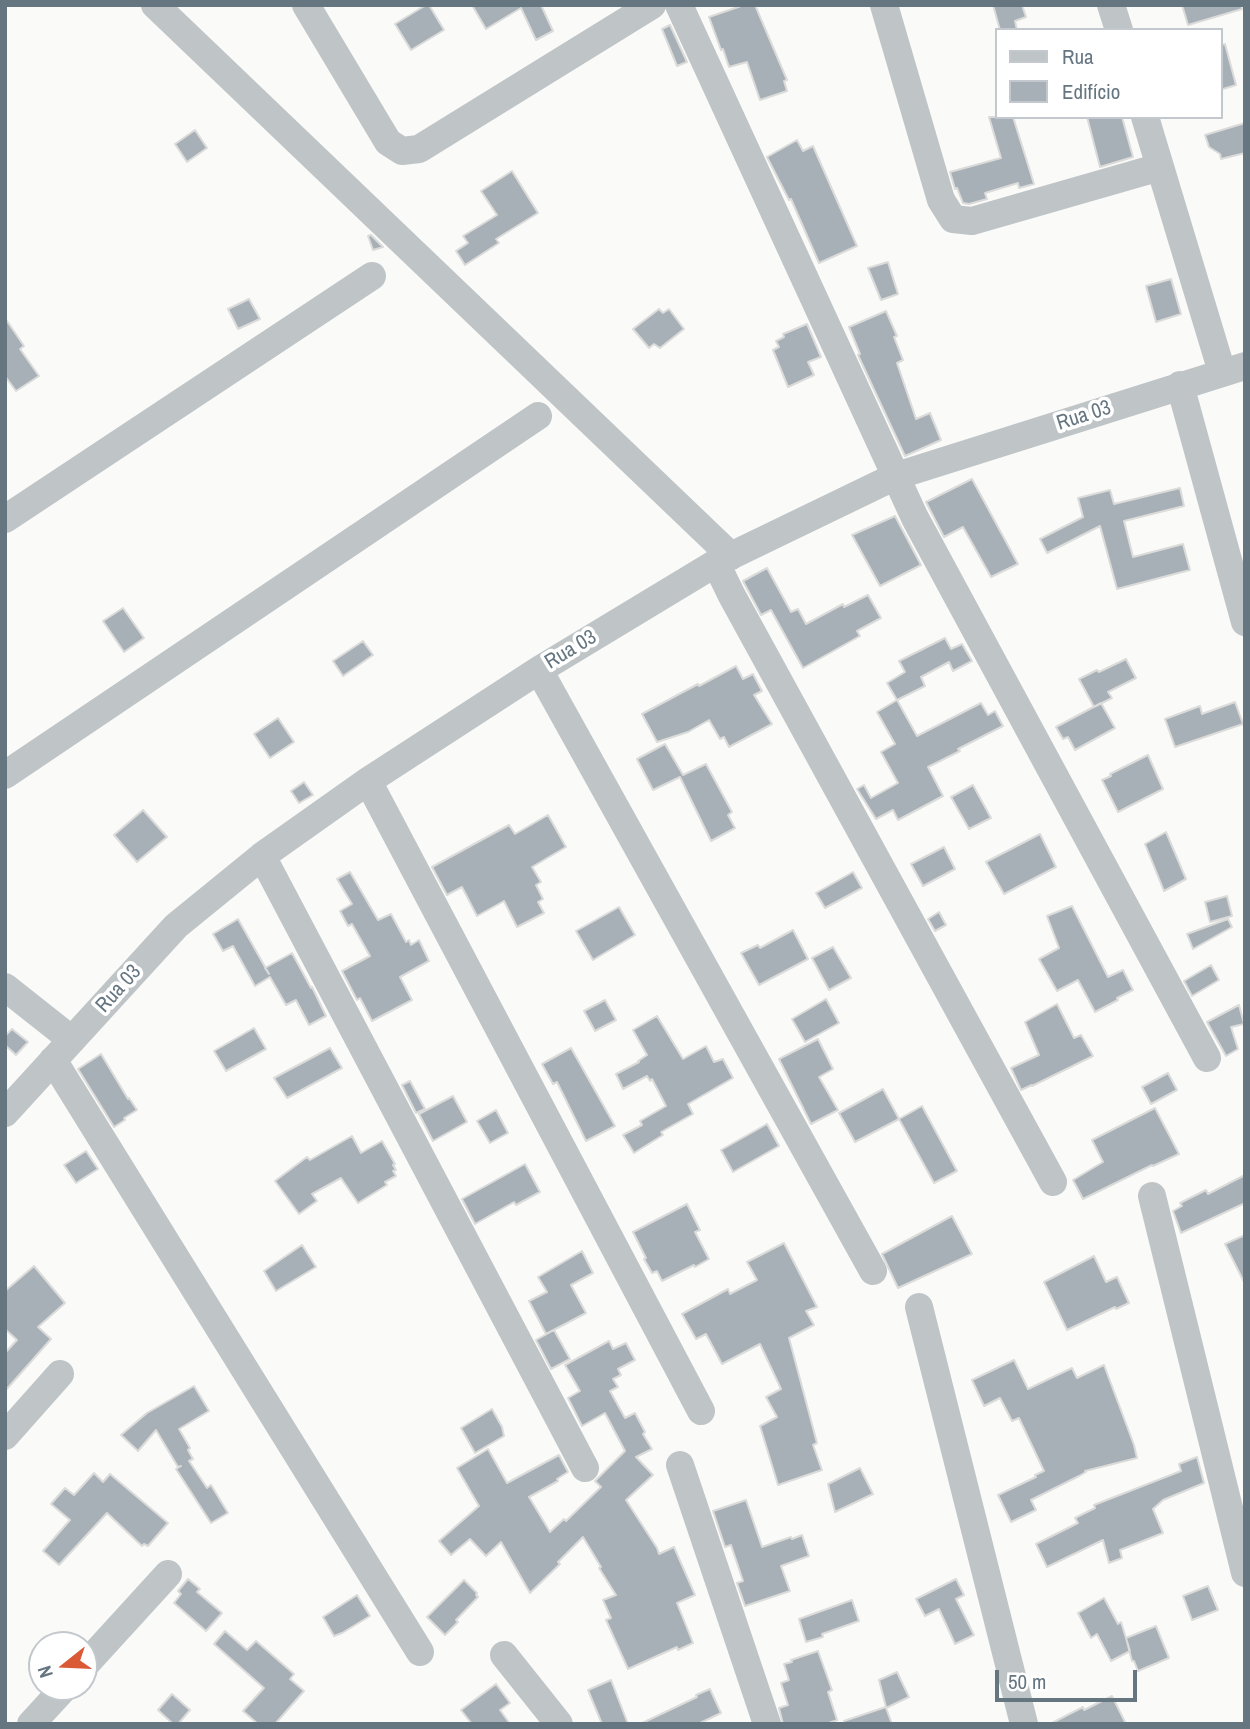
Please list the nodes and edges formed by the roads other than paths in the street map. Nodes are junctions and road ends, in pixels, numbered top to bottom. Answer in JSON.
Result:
{"nodes":[{"id":1,"x":155,"y":5,"type":"edge"},
{"id":2,"x":306,"y":5,"type":"edge"},
{"id":3,"x":679,"y":5,"type":"edge"},
{"id":4,"x":884,"y":5,"type":"edge"},
{"id":5,"x":1111,"y":5,"type":"edge"},
{"id":6,"x":647,"y":7,"type":"edge"},
{"id":7,"x":1118,"y":28,"type":"edge"},
{"id":8,"x":1146,"y":119,"type":"edge"},
{"id":9,"x":1160,"y":167,"type":"junction"},
{"id":10,"x":372,"y":276,"type":"dead end"},
{"id":11,"x":1233,"y":369,"type":"edge"},
{"id":12,"x":1180,"y":385,"type":"junction"},
{"id":13,"x":538,"y":416,"type":"dead end"},
{"id":14,"x":896,"y":476,"type":"junction"},
{"id":15,"x":5,"y":519,"type":"edge"},
{"id":16,"x":723,"y":559,"type":"junction"},
{"id":17,"x":1245,"y":622,"type":"edge"},
{"id":18,"x":539,"y":670,"type":"junction"},
{"id":19,"x":5,"y":775,"type":"edge"},
{"id":20,"x":368,"y":781,"type":"junction"},
{"id":21,"x":262,"y":856,"type":"junction"},
{"id":22,"x":5,"y":987,"type":"edge"},
{"id":23,"x":62,"y":1050,"type":"junction"},
{"id":24,"x":1207,"y":1058,"type":"dead end"},
{"id":25,"x":5,"y":1113,"type":"edge"},
{"id":26,"x":1053,"y":1182,"type":"dead end"},
{"id":27,"x":1152,"y":1196,"type":"dead end"},
{"id":28,"x":873,"y":1271,"type":"dead end"},
{"id":29,"x":919,"y":1307,"type":"dead end"},
{"id":30,"x":60,"y":1374,"type":"dead end"},
{"id":31,"x":701,"y":1412,"type":"dead end"},
{"id":32,"x":5,"y":1436,"type":"edge"},
{"id":33,"x":680,"y":1465,"type":"dead end"},
{"id":34,"x":585,"y":1468,"type":"dead end"},
{"id":35,"x":1245,"y":1573,"type":"edge"},
{"id":36,"x":168,"y":1574,"type":"dead end"},
{"id":37,"x":98,"y":1651,"type":"edge"},
{"id":38,"x":420,"y":1652,"type":"dead end"},
{"id":39,"x":505,"y":1655,"type":"dead end"},
{"id":40,"x":52,"y":1701,"type":"edge"},
{"id":41,"x":31,"y":1724,"type":"edge"},
{"id":42,"x":559,"y":1724,"type":"edge"},
{"id":43,"x":767,"y":1724,"type":"edge"},
{"id":44,"x":1024,"y":1724,"type":"edge"}],
"edges":[{"from":1,"to":16,"type":"street"},
{"from":2,"to":6,"type":"street"},
{"from":3,"to":14,"type":"street"},
{"from":4,"to":9,"type":"street"},
{"from":5,"to":7,"type":"street"},
{"from":8,"to":9,"type":"street"},
{"from":9,"to":11,"type":"street"},
{"from":10,"to":15,"type":"street"},
{"from":11,"to":12,"type":"street","name":"Rua 03"},
{"from":12,"to":14,"type":"street","name":"Rua 03"},
{"from":12,"to":17,"type":"street"},
{"from":13,"to":19,"type":"street"},
{"from":14,"to":16,"type":"street","name":"Rua 03"},
{"from":14,"to":24,"type":"street"},
{"from":16,"to":18,"type":"street","name":"Rua 03"},
{"from":16,"to":26,"type":"street"},
{"from":18,"to":20,"type":"street","name":"Rua 03"},
{"from":18,"to":28,"type":"street"},
{"from":20,"to":21,"type":"street","name":"Rua 03"},
{"from":20,"to":31,"type":"street"},
{"from":21,"to":23,"type":"street","name":"Rua 03"},
{"from":21,"to":34,"type":"street"},
{"from":22,"to":23,"type":"street"},
{"from":23,"to":25,"type":"street","name":"Rua 03"},
{"from":23,"to":38,"type":"street"},
{"from":27,"to":35,"type":"street"},
{"from":29,"to":44,"type":"street"},
{"from":30,"to":32,"type":"street"},
{"from":33,"to":43,"type":"street"},
{"from":36,"to":37,"type":"street"},
{"from":39,"to":42,"type":"street"},
{"from":40,"to":41,"type":"street"}]}
